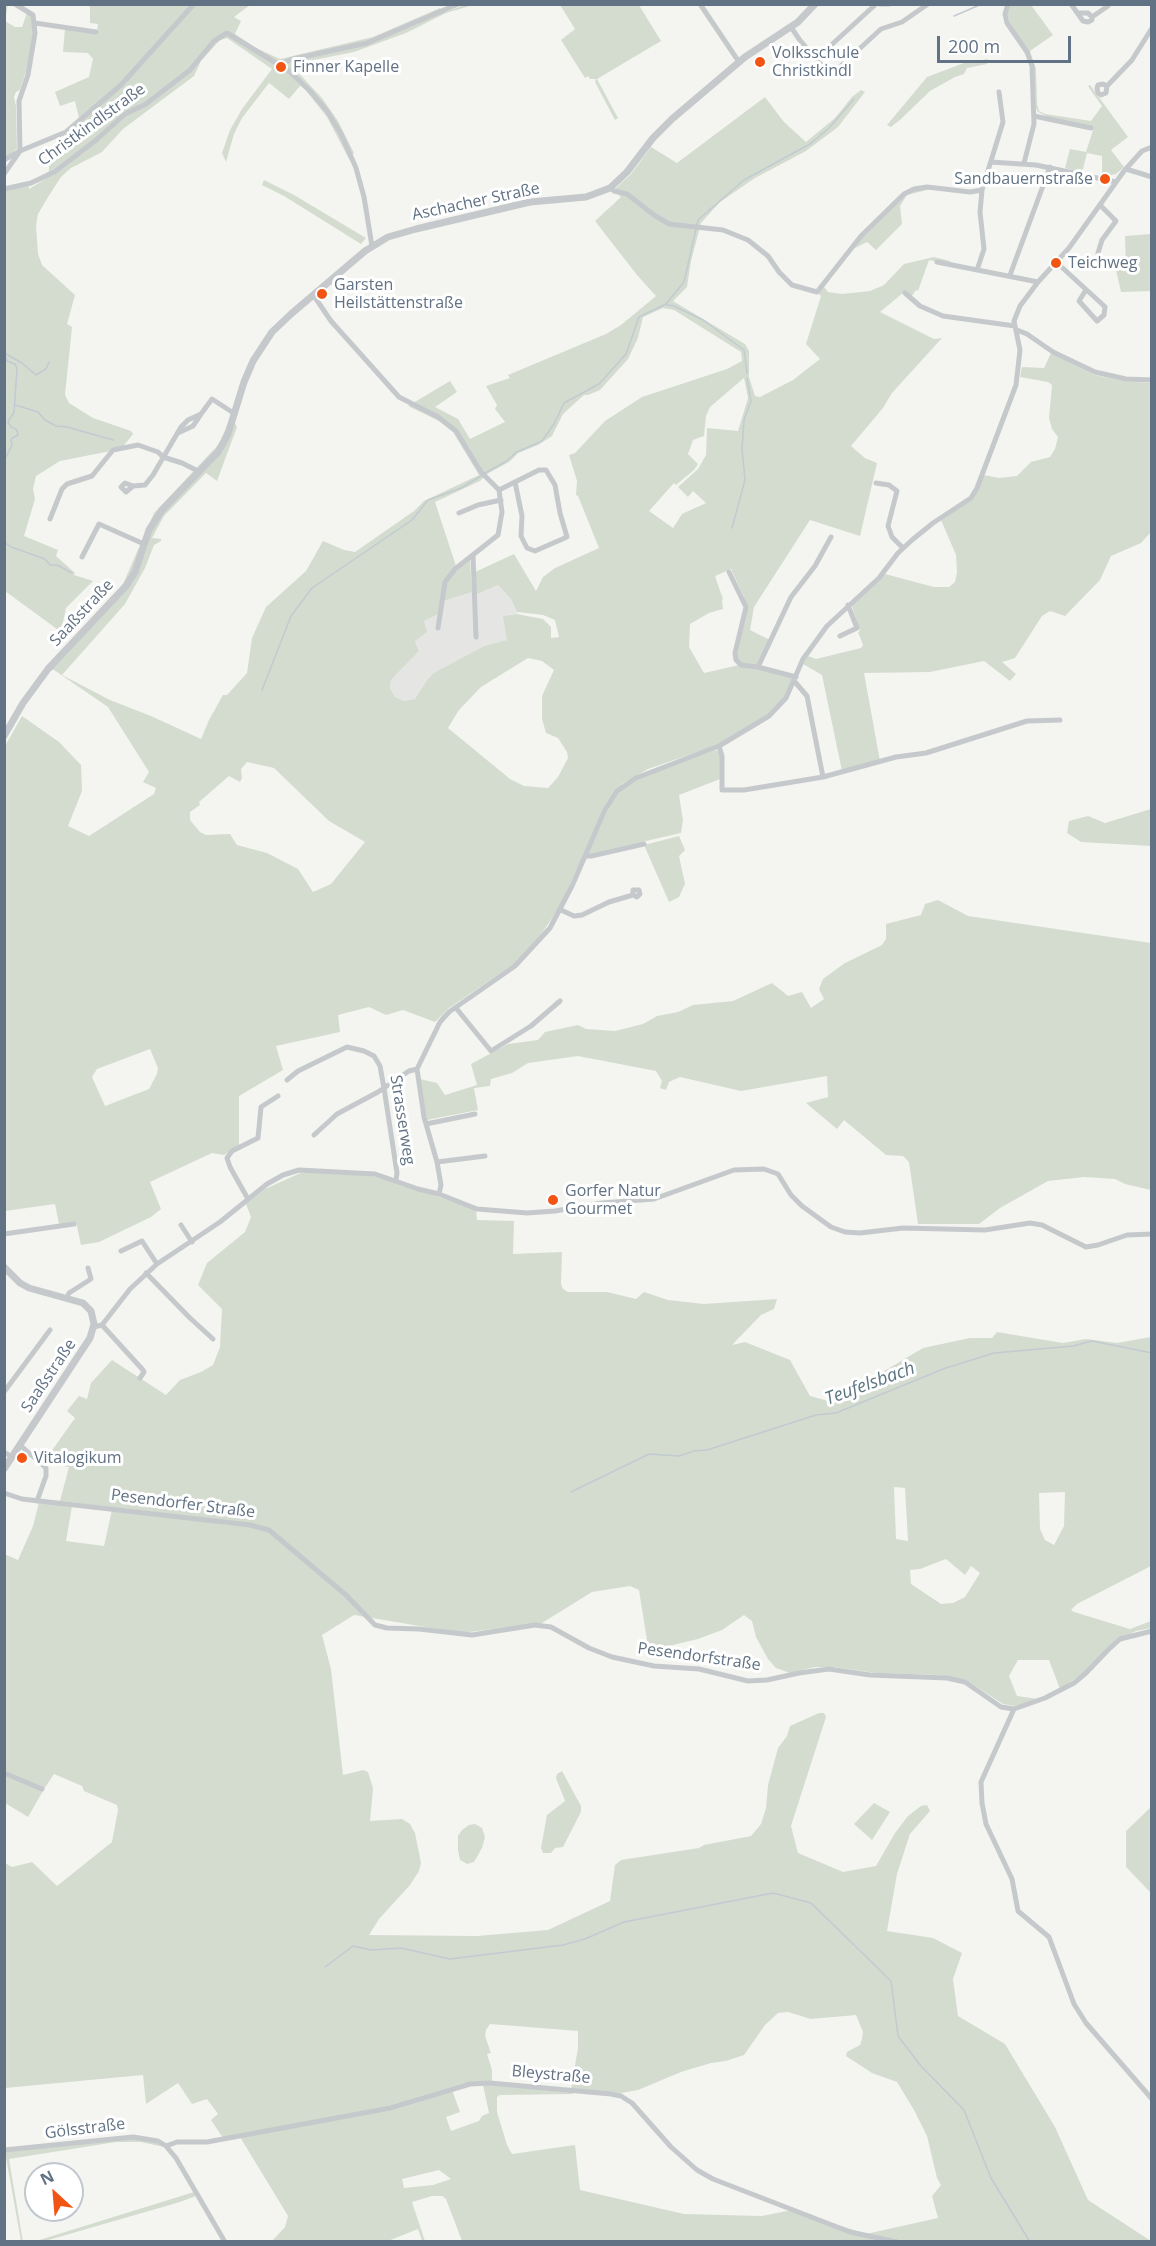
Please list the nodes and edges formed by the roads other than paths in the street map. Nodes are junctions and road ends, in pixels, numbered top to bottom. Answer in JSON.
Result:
{"nodes":[{"id":1,"x":15,"y":4,"type":"edge"},
{"id":2,"x":194,"y":4,"type":"edge"},
{"id":3,"x":458,"y":4,"type":"edge"},
{"id":4,"x":700,"y":4,"type":"edge"},
{"id":5,"x":815,"y":4,"type":"edge"},
{"id":6,"x":878,"y":4,"type":"edge"},
{"id":7,"x":889,"y":4,"type":"edge"},
{"id":8,"x":928,"y":4,"type":"edge"},
{"id":9,"x":1008,"y":4,"type":"edge"},
{"id":10,"x":1071,"y":4,"type":"edge"},
{"id":11,"x":1108,"y":6,"type":"dead end"},
{"id":12,"x":35,"y":23,"type":"junction"},
{"id":13,"x":791,"y":27,"type":"junction"},
{"id":14,"x":1152,"y":28,"type":"edge"},
{"id":15,"x":96,"y":32,"type":"dead end"},
{"id":16,"x":816,"y":59,"type":"junction"},
{"id":17,"x":739,"y":62,"type":"junction"},
{"id":18,"x":280,"y":64,"type":"junction"},
{"id":19,"x":1107,"y":86,"type":"dead end"},
{"id":20,"x":999,"y":92,"type":"dead end"},
{"id":21,"x":1034,"y":116,"type":"junction"},
{"id":22,"x":1091,"y":128,"type":"dead end"},
{"id":23,"x":1152,"y":147,"type":"edge"},
{"id":24,"x":20,"y":151,"type":"junction"},
{"id":25,"x":4,"y":160,"type":"edge"},
{"id":26,"x":991,"y":162,"type":"junction"},
{"id":27,"x":1024,"y":163,"type":"junction"},
{"id":28,"x":1050,"y":167,"type":"junction"},
{"id":29,"x":1126,"y":169,"type":"junction"},
{"id":30,"x":4,"y":174,"type":"edge"},
{"id":31,"x":1152,"y":177,"type":"edge"},
{"id":32,"x":1116,"y":182,"type":"junction"},
{"id":33,"x":5,"y":188,"type":"edge"},
{"id":34,"x":610,"y":188,"type":"junction"},
{"id":35,"x":982,"y":190,"type":"junction"},
{"id":36,"x":1100,"y":206,"type":"junction"},
{"id":37,"x":372,"y":246,"type":"junction"},
{"id":38,"x":1098,"y":253,"type":"dead end"},
{"id":39,"x":937,"y":262,"type":"dead end"},
{"id":40,"x":1056,"y":262,"type":"junction"},
{"id":41,"x":977,"y":270,"type":"junction"},
{"id":42,"x":1010,"y":275,"type":"junction"},
{"id":43,"x":1038,"y":282,"type":"junction"},
{"id":44,"x":1086,"y":290,"type":"junction"},
{"id":45,"x":905,"y":293,"type":"dead end"},
{"id":46,"x":314,"y":296,"type":"junction"},
{"id":47,"x":1016,"y":328,"type":"junction"},
{"id":48,"x":1152,"y":380,"type":"edge"},
{"id":49,"x":235,"y":414,"type":"junction"},
{"id":50,"x":163,"y":457,"type":"junction"},
{"id":51,"x":200,"y":472,"type":"junction"},
{"id":52,"x":194,"y":478,"type":"joint"},
{"id":53,"x":515,"y":482,"type":"junction"},
{"id":54,"x":876,"y":483,"type":"dead end"},
{"id":55,"x":133,"y":486,"type":"dead end"},
{"id":56,"x":499,"y":490,"type":"junction"},
{"id":57,"x":501,"y":500,"type":"junction"},
{"id":58,"x":459,"y":513,"type":"dead end"},
{"id":59,"x":51,"y":519,"type":"dead end"},
{"id":60,"x":831,"y":537,"type":"dead end"},
{"id":61,"x":144,"y":544,"type":"junction"},
{"id":62,"x":903,"y":548,"type":"junction"},
{"id":63,"x":473,"y":555,"type":"junction"},
{"id":64,"x":82,"y":557,"type":"dead end"},
{"id":65,"x":729,"y":572,"type":"dead end"},
{"id":66,"x":848,"y":605,"type":"junction"},
{"id":67,"x":438,"y":628,"type":"dead end"},
{"id":68,"x":840,"y":636,"type":"dead end"},
{"id":69,"x":476,"y":637,"type":"dead end"},
{"id":70,"x":759,"y":667,"type":"junction"},
{"id":71,"x":796,"y":680,"type":"junction"},
{"id":72,"x":1060,"y":720,"type":"dead end"},
{"id":73,"x":4,"y":736,"type":"edge"},
{"id":74,"x":719,"y":746,"type":"junction"},
{"id":75,"x":823,"y":777,"type":"junction"},
{"id":76,"x":644,"y":844,"type":"dead end"},
{"id":77,"x":585,"y":856,"type":"junction"},
{"id":78,"x":633,"y":896,"type":"dead end"},
{"id":79,"x":561,"y":910,"type":"junction"},
{"id":80,"x":560,"y":1001,"type":"dead end"},
{"id":81,"x":456,"y":1008,"type":"junction"},
{"id":82,"x":417,"y":1069,"type":"junction"},
{"id":83,"x":287,"y":1080,"type":"dead end"},
{"id":84,"x":384,"y":1088,"type":"junction"},
{"id":85,"x":278,"y":1096,"type":"dead end"},
{"id":86,"x":475,"y":1114,"type":"dead end"},
{"id":87,"x":426,"y":1124,"type":"junction"},
{"id":88,"x":314,"y":1135,"type":"dead end"},
{"id":89,"x":485,"y":1156,"type":"dead end"},
{"id":90,"x":438,"y":1162,"type":"junction"},
{"id":91,"x":396,"y":1180,"type":"junction"},
{"id":92,"x":439,"y":1194,"type":"junction"},
{"id":93,"x":248,"y":1199,"type":"junction"},
{"id":94,"x":74,"y":1224,"type":"dead end"},
{"id":95,"x":181,"y":1225,"type":"dead end"},
{"id":96,"x":4,"y":1234,"type":"edge"},
{"id":97,"x":1152,"y":1234,"type":"edge"},
{"id":98,"x":192,"y":1242,"type":"junction"},
{"id":99,"x":121,"y":1251,"type":"dead end"},
{"id":100,"x":157,"y":1264,"type":"junction"},
{"id":101,"x":4,"y":1267,"type":"edge"},
{"id":102,"x":88,"y":1268,"type":"dead end"},
{"id":103,"x":146,"y":1273,"type":"junction"},
{"id":104,"x":67,"y":1298,"type":"junction"},
{"id":105,"x":102,"y":1325,"type":"junction"},
{"id":106,"x":94,"y":1327,"type":"junction"},
{"id":107,"x":50,"y":1330,"type":"dead end"},
{"id":108,"x":213,"y":1339,"type":"dead end"},
{"id":109,"x":140,"y":1378,"type":"dead end"},
{"id":110,"x":4,"y":1392,"type":"edge"},
{"id":111,"x":20,"y":1445,"type":"junction"},
{"id":112,"x":4,"y":1452,"type":"edge"},
{"id":113,"x":12,"y":1457,"type":"junction"},
{"id":114,"x":4,"y":1469,"type":"edge"},
{"id":115,"x":4,"y":1493,"type":"edge"},
{"id":116,"x":37,"y":1501,"type":"junction"},
{"id":117,"x":366,"y":1615,"type":"joint"},
{"id":118,"x":1152,"y":1631,"type":"edge"},
{"id":119,"x":1014,"y":1709,"type":"junction"},
{"id":120,"x":4,"y":1773,"type":"edge"},
{"id":121,"x":42,"y":1789,"type":"dead end"},
{"id":122,"x":1152,"y":2099,"type":"edge"},
{"id":123,"x":166,"y":2146,"type":"junction"},
{"id":124,"x":4,"y":2150,"type":"edge"},
{"id":125,"x":225,"y":2241,"type":"edge"},
{"id":126,"x":897,"y":2241,"type":"edge"}],
"edges":[{"from":1,"to":12,"type":"street"},
{"from":2,"to":24,"type":"street"},
{"from":3,"to":18,"type":"street"},
{"from":4,"to":17,"type":"street"},
{"from":5,"to":13,"type":"street","name":"Aschacher Straße"},
{"from":6,"to":7,"type":"street"},
{"from":6,"to":16,"type":"street"},
{"from":8,"to":16,"type":"street"},
{"from":9,"to":21,"type":"street"},
{"from":10,"to":11,"type":"street"},
{"from":12,"to":15,"type":"street"},
{"from":12,"to":24,"type":"street"},
{"from":13,"to":16,"type":"street"},
{"from":13,"to":17,"type":"street","name":"Aschacher Straße"},
{"from":14,"to":19,"type":"street"},
{"from":17,"to":34,"type":"street","name":"Aschacher Straße"},
{"from":18,"to":33,"type":"street","name":"Christkindlstraße"},
{"from":18,"to":37,"type":"street"},
{"from":20,"to":26,"type":"street"},
{"from":21,"to":22,"type":"street"},
{"from":21,"to":27,"type":"street"},
{"from":23,"to":29,"type":"street"},
{"from":24,"to":25,"type":"street"},
{"from":24,"to":30,"type":"street"},
{"from":26,"to":27,"type":"street"},
{"from":26,"to":35,"type":"street"},
{"from":27,"to":28,"type":"street"},
{"from":28,"to":32,"type":"street"},
{"from":28,"to":42,"type":"street"},
{"from":29,"to":31,"type":"street"},
{"from":29,"to":32,"type":"street"},
{"from":32,"to":36,"type":"street"},
{"from":34,"to":35,"type":"street"},
{"from":34,"to":37,"type":"street","name":"Aschacher Straße"},
{"from":35,"to":41,"type":"street"},
{"from":36,"to":38,"type":"street"},
{"from":36,"to":40,"type":"street"},
{"from":37,"to":46,"type":"street","name":"Aschacher Straße"},
{"from":39,"to":41,"type":"street"},
{"from":40,"to":43,"type":"street"},
{"from":40,"to":44,"type":"street"},
{"from":41,"to":42,"type":"street"},
{"from":42,"to":43,"type":"street"},
{"from":43,"to":47,"type":"street"},
{"from":44,"to":44,"type":"street"},
{"from":45,"to":47,"type":"street"},
{"from":46,"to":49,"type":"street","name":"Aschacher Straße"},
{"from":46,"to":56,"type":"street"},
{"from":47,"to":48,"type":"street"},
{"from":47,"to":62,"type":"street"},
{"from":49,"to":50,"type":"street"},
{"from":49,"to":51,"type":"street","name":"Aschacher Straße"},
{"from":50,"to":51,"type":"street"},
{"from":50,"to":55,"type":"street"},
{"from":50,"to":59,"type":"street"},
{"from":51,"to":52,"type":"street","name":"Aschacher Straße"},
{"from":52,"to":61,"type":"street","name":"Saaßstraße"},
{"from":53,"to":53,"type":"street"},
{"from":53,"to":56,"type":"street"},
{"from":54,"to":62,"type":"street"},
{"from":56,"to":57,"type":"street"},
{"from":57,"to":58,"type":"street"},
{"from":57,"to":63,"type":"street"},
{"from":60,"to":70,"type":"street"},
{"from":61,"to":64,"type":"street"},
{"from":61,"to":73,"type":"street","name":"Saaßstraße"},
{"from":62,"to":66,"type":"street"},
{"from":63,"to":67,"type":"street"},
{"from":63,"to":69,"type":"street"},
{"from":65,"to":70,"type":"street"},
{"from":66,"to":68,"type":"street"},
{"from":66,"to":71,"type":"street"},
{"from":70,"to":71,"type":"street"},
{"from":71,"to":74,"type":"street"},
{"from":71,"to":75,"type":"street"},
{"from":72,"to":75,"type":"street"},
{"from":74,"to":75,"type":"street"},
{"from":74,"to":77,"type":"street"},
{"from":76,"to":77,"type":"street"},
{"from":77,"to":79,"type":"street"},
{"from":78,"to":79,"type":"street"},
{"from":79,"to":81,"type":"street"},
{"from":80,"to":81,"type":"street"},
{"from":81,"to":82,"type":"street"},
{"from":82,"to":84,"type":"street"},
{"from":82,"to":87,"type":"street"},
{"from":83,"to":84,"type":"street","name":"Strasserweg"},
{"from":84,"to":88,"type":"street"},
{"from":84,"to":91,"type":"street","name":"Strasserweg"},
{"from":85,"to":93,"type":"street"},
{"from":86,"to":87,"type":"street"},
{"from":87,"to":90,"type":"street"},
{"from":89,"to":90,"type":"street"},
{"from":90,"to":92,"type":"street"},
{"from":91,"to":92,"type":"street"},
{"from":91,"to":93,"type":"street"},
{"from":92,"to":97,"type":"street"},
{"from":93,"to":98,"type":"street"},
{"from":94,"to":96,"type":"street"},
{"from":95,"to":98,"type":"street"},
{"from":98,"to":100,"type":"street"},
{"from":99,"to":100,"type":"street"},
{"from":100,"to":103,"type":"street"},
{"from":101,"to":104,"type":"street"},
{"from":102,"to":104,"type":"street"},
{"from":103,"to":105,"type":"street"},
{"from":103,"to":108,"type":"street"},
{"from":104,"to":106,"type":"street"},
{"from":105,"to":106,"type":"street"},
{"from":105,"to":109,"type":"street"},
{"from":106,"to":111,"type":"street","name":"Saaßstraße"},
{"from":107,"to":110,"type":"street"},
{"from":111,"to":113,"type":"street","name":"Saaßstraße"},
{"from":111,"to":116,"type":"street"},
{"from":112,"to":113,"type":"street"},
{"from":113,"to":114,"type":"street","name":"Saaßstraße"},
{"from":115,"to":116,"type":"street","name":"Pesendorfer Straße"},
{"from":116,"to":117,"type":"street","name":"Pesendorfer Straße"},
{"from":117,"to":119,"type":"street","name":"Pesendorfstraße"},
{"from":118,"to":119,"type":"street"},
{"from":119,"to":122,"type":"street"},
{"from":120,"to":121,"type":"street"},
{"from":123,"to":124,"type":"street","name":"Gölsstraße"},
{"from":123,"to":125,"type":"street"},
{"from":123,"to":126,"type":"street","name":"Bleystraße"}]}
